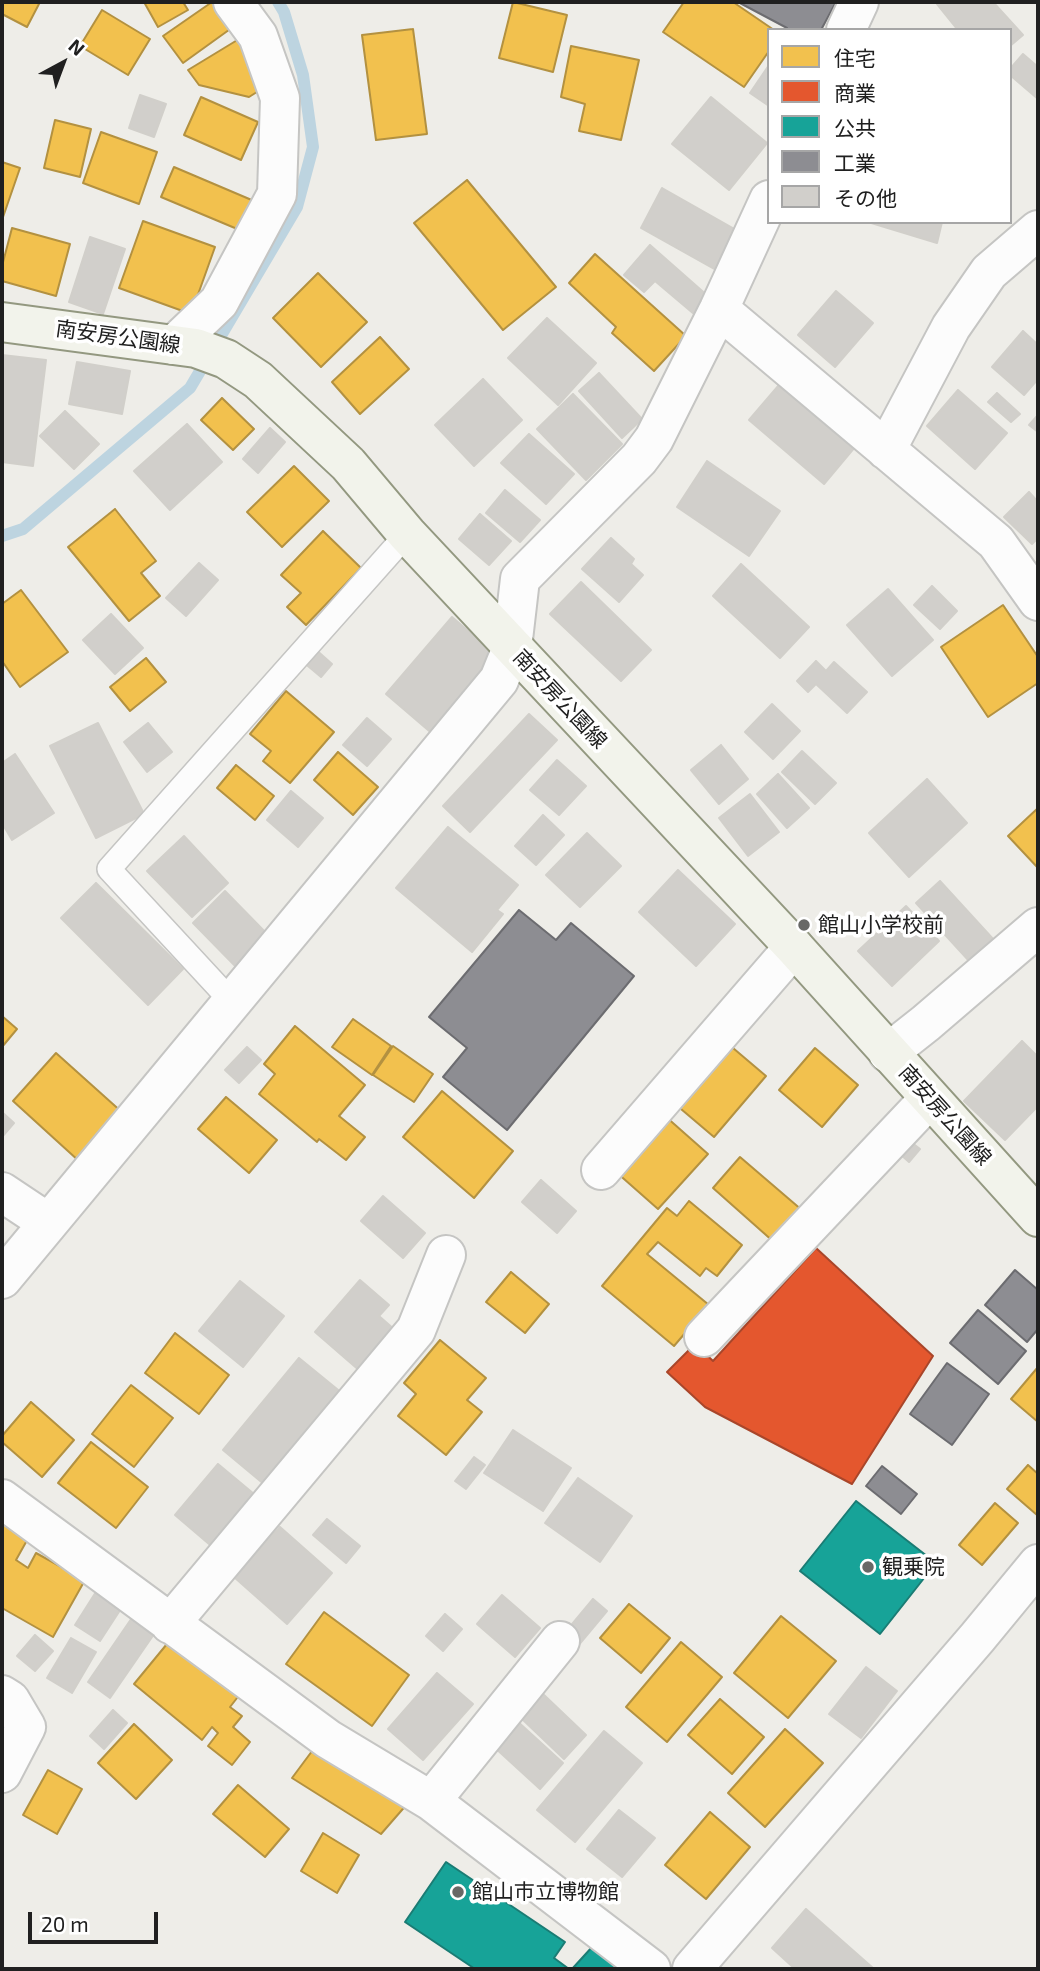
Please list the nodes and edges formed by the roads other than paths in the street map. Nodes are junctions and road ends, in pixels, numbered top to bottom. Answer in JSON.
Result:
{"nodes":[{"id":1,"x":233,"y":2,"type":"edge"},
{"id":2,"x":859,"y":2,"type":"edge"},
{"id":3,"x":847,"y":28,"type":"edge"},
{"id":4,"x":767,"y":205,"type":"edge"},
{"id":5,"x":1038,"y":230,"type":"edge"},
{"id":6,"x":719,"y":309,"type":"junction"},
{"id":7,"x":2,"y":322,"type":"edge"},
{"id":8,"x":199,"y":350,"type":"junction"},
{"id":9,"x":886,"y":450,"type":"junction"},
{"id":10,"x":407,"y":534,"type":"junction"},
{"id":11,"x":1038,"y":601,"type":"edge"},
{"id":12,"x":512,"y":648,"type":"junction"},
{"id":13,"x":1038,"y":927,"type":"edge"},
{"id":14,"x":794,"y":947,"type":"junction"},
{"id":15,"x":233,"y":1003,"type":"junction"},
{"id":16,"x":888,"y":1052,"type":"junction"},
{"id":17,"x":929,"y":1099,"type":"junction"},
{"id":18,"x":601,"y":1170,"type":"dead end"},
{"id":19,"x":2,"y":1192,"type":"edge"},
{"id":20,"x":1038,"y":1217,"type":"edge"},
{"id":21,"x":47,"y":1222,"type":"junction"},
{"id":22,"x":446,"y":1255,"type":"dead end"},
{"id":23,"x":2,"y":1279,"type":"edge"},
{"id":24,"x":704,"y":1337,"type":"dead end"},
{"id":25,"x":2,"y":1499,"type":"edge"},
{"id":26,"x":1038,"y":1564,"type":"edge"},
{"id":27,"x":170,"y":1624,"type":"junction"},
{"id":28,"x":560,"y":1641,"type":"dead end"},
{"id":29,"x":2,"y":1695,"type":"edge"},
{"id":30,"x":2,"y":1773,"type":"edge"},
{"id":31,"x":431,"y":1801,"type":"junction"},
{"id":32,"x":651,"y":1969,"type":"edge"},
{"id":33,"x":692,"y":1969,"type":"edge"}],
"edges":[{"from":1,"to":8,"type":"street"},
{"from":2,"to":3,"type":"street"},
{"from":4,"to":6,"type":"street"},
{"from":5,"to":9,"type":"street"},
{"from":6,"to":9,"type":"street"},
{"from":6,"to":12,"type":"street"},
{"from":7,"to":8,"type":"main road","name":"南安房公園線"},
{"from":8,"to":10,"type":"main road","name":"南安房公園線"},
{"from":9,"to":11,"type":"street"},
{"from":10,"to":12,"type":"main road","name":"南安房公園線"},
{"from":10,"to":15,"type":"lane"},
{"from":12,"to":14,"type":"main road","name":"南安房公園線"},
{"from":12,"to":15,"type":"street"},
{"from":13,"to":16,"type":"street"},
{"from":14,"to":16,"type":"main road","name":"南安房公園線"},
{"from":14,"to":18,"type":"street"},
{"from":15,"to":21,"type":"street"},
{"from":16,"to":17,"type":"main road","name":"南安房公園線"},
{"from":17,"to":20,"type":"main road","name":"南安房公園線"},
{"from":17,"to":24,"type":"street"},
{"from":19,"to":21,"type":"street"},
{"from":21,"to":23,"type":"street"},
{"from":22,"to":27,"type":"street"},
{"from":25,"to":27,"type":"street"},
{"from":26,"to":33,"type":"street"},
{"from":27,"to":31,"type":"street"},
{"from":28,"to":31,"type":"street"},
{"from":29,"to":30,"type":"street"},
{"from":31,"to":32,"type":"street"}]}
